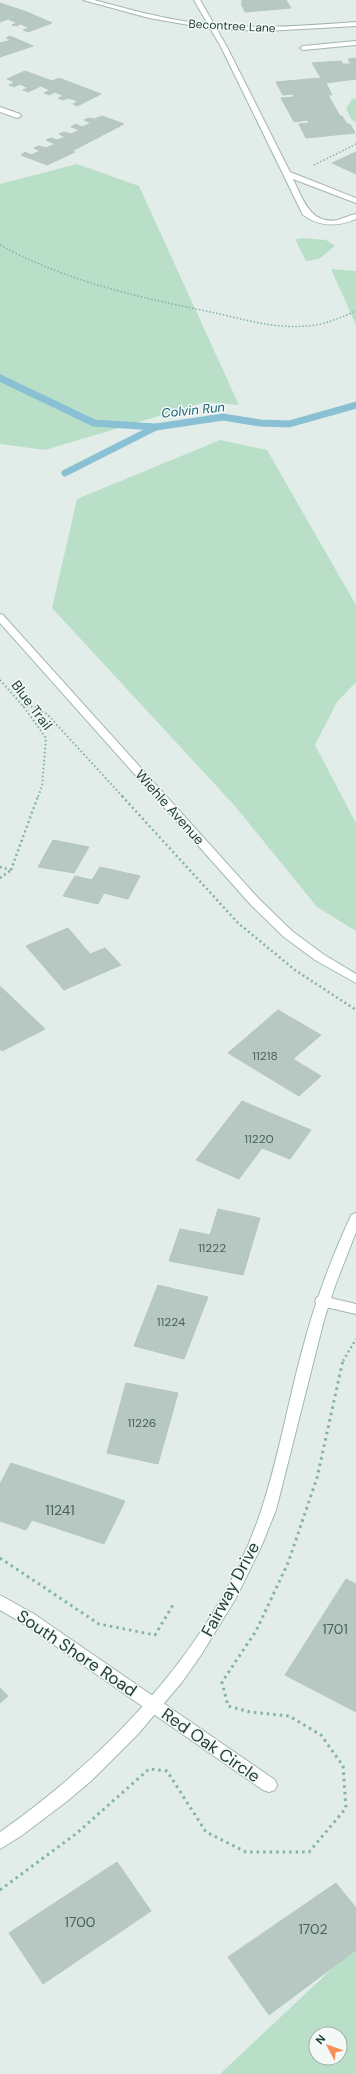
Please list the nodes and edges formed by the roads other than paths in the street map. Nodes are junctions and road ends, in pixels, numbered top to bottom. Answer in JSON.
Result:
{"nodes":[{"id":1,"x":86,"y":0,"type":"edge"},
{"id":2,"x":197,"y":0,"type":"edge"},
{"id":3,"x":356,"y":24,"type":"edge"},
{"id":4,"x":213,"y":28,"type":"junction"},
{"id":5,"x":356,"y":43,"type":"edge"},
{"id":6,"x":303,"y":48,"type":"dead end"},
{"id":7,"x":0,"y":109,"type":"edge"},
{"id":8,"x":17,"y":116,"type":"dead end"},
{"id":9,"x":287,"y":172,"type":"junction"},
{"id":10,"x":356,"y":201,"type":"edge"},
{"id":11,"x":356,"y":216,"type":"edge"},
{"id":12,"x":0,"y":617,"type":"edge"},
{"id":13,"x":356,"y":980,"type":"edge"},
{"id":14,"x":356,"y":1218,"type":"edge"},
{"id":15,"x":322,"y":1301,"type":"junction"},
{"id":16,"x":356,"y":1309,"type":"edge"},
{"id":17,"x":0,"y":1602,"type":"edge"},
{"id":18,"x":154,"y":1704,"type":"junction"},
{"id":19,"x":269,"y":1785,"type":"dead end"},
{"id":20,"x":0,"y":1842,"type":"edge"}],
"edges":[{"from":1,"to":4,"type":"street","name":"Becontree Lane"},
{"from":2,"to":4,"type":"street"},
{"from":3,"to":4,"type":"street","name":"Becontree Lane"},
{"from":4,"to":9,"type":"street"},
{"from":5,"to":6,"type":"street"},
{"from":7,"to":8,"type":"street"},
{"from":9,"to":10,"type":"street"},
{"from":9,"to":11,"type":"street"},
{"from":12,"to":13,"type":"street","name":"Wiehle Avenue"},
{"from":14,"to":15,"type":"street","name":"Fairway Drive"},
{"from":15,"to":16,"type":"street"},
{"from":15,"to":18,"type":"street","name":"Fairway Drive"},
{"from":17,"to":18,"type":"street","name":"South Shore Road"},
{"from":18,"to":19,"type":"street","name":"Red Oak Circle"},
{"from":18,"to":20,"type":"street","name":"Fairway Drive"}]}
